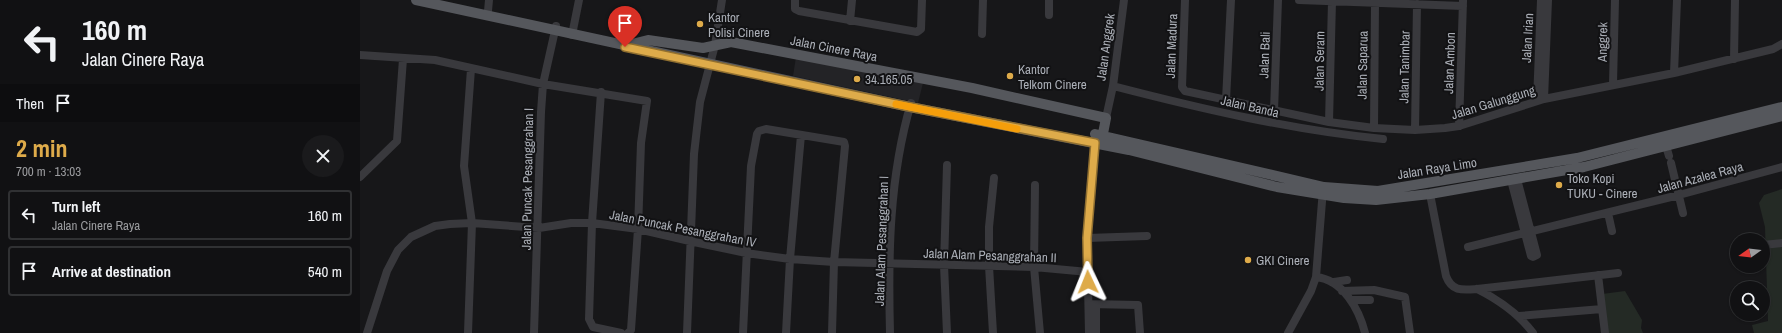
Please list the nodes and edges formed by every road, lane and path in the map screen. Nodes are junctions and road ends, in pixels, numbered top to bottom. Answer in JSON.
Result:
{"nodes":[{"id":1,"x":416,"y":0,"type":"edge"},
{"id":2,"x":439,"y":0,"type":"edge"},
{"id":3,"x":489,"y":0,"type":"edge"},
{"id":4,"x":579,"y":0,"type":"edge"},
{"id":5,"x":722,"y":0,"type":"edge"},
{"id":6,"x":796,"y":0,"type":"edge"},
{"id":7,"x":852,"y":0,"type":"edge"},
{"id":8,"x":922,"y":0,"type":"edge"},
{"id":9,"x":983,"y":0,"type":"edge"},
{"id":10,"x":1049,"y":0,"type":"edge"},
{"id":11,"x":1124,"y":0,"type":"edge"},
{"id":12,"x":1185,"y":0,"type":"edge"},
{"id":13,"x":1231,"y":0,"type":"edge"},
{"id":14,"x":1278,"y":0,"type":"edge"},
{"id":15,"x":1299,"y":0,"type":"edge"},
{"id":16,"x":1541,"y":0,"type":"edge"},
{"id":17,"x":1548,"y":0,"type":"edge"},
{"id":18,"x":1615,"y":0,"type":"edge"},
{"id":19,"x":1676,"y":0,"type":"edge"},
{"id":20,"x":1735,"y":0,"type":"edge"},
{"id":21,"x":1332,"y":1,"type":"junction"},
{"id":22,"x":1375,"y":3,"type":"junction"},
{"id":23,"x":1463,"y":3,"type":"edge"},
{"id":24,"x":1417,"y":4,"type":"junction"},
{"id":25,"x":488,"y":11,"type":"junction"},
{"id":26,"x":1049,"y":15,"type":"dead end"},
{"id":27,"x":850,"y":21,"type":"junction"},
{"id":28,"x":555,"y":29,"type":"junction"},
{"id":29,"x":573,"y":32,"type":"junction"},
{"id":30,"x":982,"y":34,"type":"dead end"},
{"id":31,"x":1782,"y":44,"type":"edge"},
{"id":32,"x":715,"y":45,"type":"junction"},
{"id":33,"x":360,"y":55,"type":"edge"},
{"id":34,"x":403,"y":59,"type":"junction"},
{"id":35,"x":1734,"y":59,"type":"junction"},
{"id":36,"x":710,"y":62,"type":"junction"},
{"id":37,"x":471,"y":69,"type":"junction"},
{"id":38,"x":1674,"y":73,"type":"junction"},
{"id":39,"x":543,"y":84,"type":"junction"},
{"id":40,"x":1613,"y":84,"type":"junction"},
{"id":41,"x":1113,"y":86,"type":"junction"},
{"id":42,"x":1185,"y":91,"type":"joint"},
{"id":43,"x":601,"y":92,"type":"junction"},
{"id":44,"x":1226,"y":100,"type":"junction"},
{"id":45,"x":1540,"y":100,"type":"junction"},
{"id":46,"x":911,"y":105,"type":"junction"},
{"id":47,"x":1782,"y":106,"type":"edge"},
{"id":48,"x":1274,"y":111,"type":"junction"},
{"id":49,"x":1782,"y":116,"type":"edge"},
{"id":50,"x":1103,"y":117,"type":"junction"},
{"id":51,"x":1329,"y":122,"type":"junction"},
{"id":52,"x":1459,"y":126,"type":"junction"},
{"id":53,"x":1374,"y":128,"type":"junction"},
{"id":54,"x":1415,"y":130,"type":"junction"},
{"id":55,"x":801,"y":135,"type":"junction"},
{"id":56,"x":1679,"y":138,"type":"junction"},
{"id":57,"x":1383,"y":139,"type":"dead end"},
{"id":58,"x":1097,"y":140,"type":"junction"},
{"id":59,"x":1669,"y":155,"type":"junction"},
{"id":60,"x":947,"y":165,"type":"dead end"},
{"id":61,"x":1782,"y":167,"type":"edge"},
{"id":62,"x":360,"y":177,"type":"edge"},
{"id":63,"x":994,"y":178,"type":"dead end"},
{"id":64,"x":1514,"y":180,"type":"junction"},
{"id":65,"x":1035,"y":185,"type":"dead end"},
{"id":66,"x":1323,"y":191,"type":"junction"},
{"id":67,"x":1430,"y":194,"type":"junction"},
{"id":68,"x":1679,"y":195,"type":"junction"},
{"id":69,"x":1608,"y":213,"type":"junction"},
{"id":70,"x":1683,"y":213,"type":"dead end"},
{"id":71,"x":472,"y":223,"type":"junction"},
{"id":72,"x":592,"y":223,"type":"junction"},
{"id":73,"x":538,"y":228,"type":"junction"},
{"id":74,"x":638,"y":228,"type":"junction"},
{"id":75,"x":1612,"y":231,"type":"dead end"},
{"id":76,"x":1529,"y":234,"type":"junction"},
{"id":77,"x":1147,"y":236,"type":"dead end"},
{"id":78,"x":1087,"y":238,"type":"junction"},
{"id":79,"x":691,"y":241,"type":"junction"},
{"id":80,"x":1782,"y":243,"type":"edge"},
{"id":81,"x":1770,"y":244,"type":"edge"},
{"id":82,"x":1468,"y":247,"type":"dead end"},
{"id":83,"x":746,"y":253,"type":"junction"},
{"id":84,"x":790,"y":258,"type":"junction"},
{"id":85,"x":834,"y":262,"type":"junction"},
{"id":86,"x":891,"y":263,"type":"junction"},
{"id":87,"x":944,"y":265,"type":"junction"},
{"id":88,"x":989,"y":266,"type":"junction"},
{"id":89,"x":1034,"y":267,"type":"junction"},
{"id":90,"x":1088,"y":272,"type":"junction"},
{"id":91,"x":1618,"y":273,"type":"dead end"},
{"id":92,"x":1598,"y":275,"type":"junction"},
{"id":93,"x":1316,"y":277,"type":"junction"},
{"id":94,"x":1347,"y":280,"type":"dead end"},
{"id":95,"x":1334,"y":282,"type":"junction"},
{"id":96,"x":1477,"y":289,"type":"junction"},
{"id":97,"x":1342,"y":291,"type":"junction"},
{"id":98,"x":1350,"y":300,"type":"junction"},
{"id":99,"x":1370,"y":300,"type":"dead end"},
{"id":100,"x":1092,"y":304,"type":"junction"},
{"id":101,"x":1602,"y":309,"type":"junction"},
{"id":102,"x":1519,"y":316,"type":"junction"},
{"id":103,"x":368,"y":333,"type":"edge"},
{"id":104,"x":468,"y":333,"type":"edge"},
{"id":105,"x":534,"y":333,"type":"edge"},
{"id":106,"x":621,"y":333,"type":"edge"},
{"id":107,"x":628,"y":333,"type":"edge"},
{"id":108,"x":688,"y":333,"type":"edge"},
{"id":109,"x":743,"y":333,"type":"edge"},
{"id":110,"x":786,"y":333,"type":"edge"},
{"id":111,"x":832,"y":333,"type":"edge"},
{"id":112,"x":890,"y":333,"type":"edge"},
{"id":113,"x":947,"y":333,"type":"edge"},
{"id":114,"x":993,"y":333,"type":"edge"},
{"id":115,"x":1040,"y":333,"type":"edge"},
{"id":116,"x":1089,"y":333,"type":"edge"},
{"id":117,"x":1096,"y":333,"type":"edge"},
{"id":118,"x":1140,"y":333,"type":"edge"},
{"id":119,"x":1288,"y":333,"type":"edge"},
{"id":120,"x":1365,"y":333,"type":"edge"},
{"id":121,"x":1410,"y":333,"type":"edge"},
{"id":122,"x":1533,"y":333,"type":"edge"},
{"id":123,"x":1605,"y":333,"type":"edge"}],
"edges":[{"from":1,"to":28,"type":"main road","name":"Jalan Cinere Raya"},
{"from":2,"to":25,"type":"main road","name":"Jalan Cinere Raya"},
{"from":3,"to":25,"type":"street"},
{"from":4,"to":29,"type":"street"},
{"from":5,"to":32,"type":"street"},
{"from":6,"to":27,"type":"street"},
{"from":7,"to":27,"type":"street"},
{"from":8,"to":27,"type":"street"},
{"from":9,"to":30,"type":"street"},
{"from":10,"to":26,"type":"street"},
{"from":11,"to":41,"type":"street","name":"Jalan Anggrek"},
{"from":12,"to":42,"type":"street","name":"Jalan Madura"},
{"from":13,"to":44,"type":"street"},
{"from":14,"to":48,"type":"street","name":"Jalan Bali"},
{"from":15,"to":21,"type":"street"},
{"from":16,"to":45,"type":"street","name":"Jalan Irian"},
{"from":17,"to":45,"type":"street","name":"Jalan Irian"},
{"from":18,"to":40,"type":"street","name":"Anggrek"},
{"from":19,"to":38,"type":"street"},
{"from":20,"to":35,"type":"street"},
{"from":21,"to":22,"type":"street"},
{"from":21,"to":51,"type":"street","name":"Jalan Seram"},
{"from":22,"to":24,"type":"street"},
{"from":22,"to":53,"type":"street","name":"Jalan Saparua"},
{"from":23,"to":24,"type":"street"},
{"from":23,"to":52,"type":"street","name":"Jalan Ambon"},
{"from":24,"to":54,"type":"street","name":"Jalan Tanimbar"},
{"from":25,"to":28,"type":"main road","name":"Jalan Cinere Raya"},
{"from":28,"to":29,"type":"main road","name":"Jalan Cinere Raya"},
{"from":28,"to":39,"type":"street","name":"Jalan Puncak Pesanggrahan I"},
{"from":29,"to":32,"type":"main road","name":"Jalan Cinere Raya"},
{"from":29,"to":36,"type":"main road","name":"Jalan Cinere Raya"},
{"from":31,"to":35,"type":"street","name":"Jalan Galunggung"},
{"from":32,"to":36,"type":"street"},
{"from":32,"to":50,"type":"main road","name":"Jalan Cinere Raya"},
{"from":33,"to":34,"type":"street"},
{"from":34,"to":37,"type":"street"},
{"from":34,"to":62,"type":"street"},
{"from":35,"to":38,"type":"street","name":"Jalan Galunggung"},
{"from":36,"to":46,"type":"main road","name":"Jalan Cinere Raya"},
{"from":36,"to":79,"type":"street"},
{"from":37,"to":39,"type":"street"},
{"from":37,"to":71,"type":"street"},
{"from":38,"to":40,"type":"street","name":"Jalan Galunggung"},
{"from":39,"to":43,"type":"street"},
{"from":39,"to":73,"type":"street","name":"Jalan Puncak Pesanggrahan I"},
{"from":40,"to":45,"type":"street","name":"Jalan Galunggung"},
{"from":41,"to":50,"type":"street","name":"Jalan Anggrek"},
{"from":41,"to":57,"type":"street","name":"Jalan Banda"},
{"from":42,"to":44,"type":"street","name":"Jalan Galunggung"},
{"from":43,"to":72,"type":"street"},
{"from":43,"to":74,"type":"street"},
{"from":44,"to":48,"type":"street","name":"Jalan Galunggung"},
{"from":45,"to":52,"type":"street","name":"Jalan Galunggung"},
{"from":46,"to":58,"type":"main road","name":"Jalan Cinere Raya"},
{"from":46,"to":86,"type":"street","name":"Jalan Alam Pesanggrahan I"},
{"from":47,"to":56,"type":"main road","name":"Jalan Raya Limo"},
{"from":48,"to":51,"type":"street","name":"Jalan Galunggung"},
{"from":49,"to":56,"type":"main road","name":"Jalan Raya Limo"},
{"from":50,"to":58,"type":"main road","name":"Jalan Anggrek"},
{"from":51,"to":53,"type":"street","name":"Jalan Galunggung"},
{"from":52,"to":54,"type":"street","name":"Jalan Galunggung"},
{"from":53,"to":54,"type":"street","name":"Jalan Galunggung"},
{"from":55,"to":83,"type":"street"},
{"from":55,"to":84,"type":"street"},
{"from":55,"to":85,"type":"street"},
{"from":56,"to":59,"type":"main road","name":"Jalan Raya Limo"},
{"from":56,"to":66,"type":"main road","name":"Jalan Raya Limo"},
{"from":58,"to":66,"type":"main road","name":"Jalan Raya Limo"},
{"from":58,"to":78,"type":"street"},
{"from":59,"to":64,"type":"main road","name":"Jalan Raya Limo"},
{"from":59,"to":68,"type":"street"},
{"from":60,"to":87,"type":"street"},
{"from":61,"to":68,"type":"street","name":"Jalan Azalea Raya"},
{"from":63,"to":88,"type":"street"},
{"from":64,"to":67,"type":"main road","name":"Jalan Raya Limo"},
{"from":64,"to":76,"type":"street"},
{"from":65,"to":89,"type":"street"},
{"from":66,"to":67,"type":"main road","name":"Jalan Raya Limo"},
{"from":66,"to":93,"type":"street"},
{"from":67,"to":96,"type":"street"},
{"from":68,"to":69,"type":"street","name":"Jalan Azalea Raya"},
{"from":68,"to":70,"type":"street"},
{"from":69,"to":75,"type":"street"},
{"from":69,"to":76,"type":"street","name":"Jalan Azalea Raya"},
{"from":71,"to":73,"type":"street","name":"Jalan Puncak Pesanggrahan IV"},
{"from":71,"to":103,"type":"street","name":"Jalan Puncak Pesanggrahan IV"},
{"from":71,"to":104,"type":"street"},
{"from":72,"to":73,"type":"street","name":"Jalan Puncak Pesanggrahan IV"},
{"from":72,"to":74,"type":"street","name":"Jalan Puncak Pesanggrahan IV"},
{"from":72,"to":106,"type":"street"},
{"from":73,"to":105,"type":"street","name":"Jalan Puncak Pesanggrahan I"},
{"from":74,"to":79,"type":"street","name":"Jalan Puncak Pesanggrahan IV"},
{"from":74,"to":107,"type":"street"},
{"from":76,"to":82,"type":"street","name":"Jalan Azalea Raya"},
{"from":77,"to":78,"type":"street"},
{"from":78,"to":90,"type":"street"},
{"from":79,"to":83,"type":"street","name":"Jalan Puncak Pesanggrahan IV"},
{"from":79,"to":108,"type":"street"},
{"from":80,"to":81,"type":"street"},
{"from":83,"to":84,"type":"street","name":"Jalan Puncak Pesanggrahan IV"},
{"from":83,"to":109,"type":"street"},
{"from":84,"to":85,"type":"street","name":"Jalan Puncak Pesanggrahan IV"},
{"from":84,"to":110,"type":"street"},
{"from":85,"to":86,"type":"street","name":"Jalan Puncak Pesanggrahan IV"},
{"from":85,"to":111,"type":"street"},
{"from":86,"to":87,"type":"street","name":"Jalan Alam Pesanggrahan II"},
{"from":86,"to":112,"type":"street","name":"Jalan Alam Pesanggrahan I"},
{"from":87,"to":88,"type":"street","name":"Jalan Alam Pesanggrahan II"},
{"from":87,"to":113,"type":"street"},
{"from":88,"to":89,"type":"street","name":"Jalan Alam Pesanggrahan II"},
{"from":88,"to":114,"type":"street"},
{"from":89,"to":90,"type":"street","name":"Jalan Alam Pesanggrahan II"},
{"from":89,"to":115,"type":"street"},
{"from":90,"to":100,"type":"street"},
{"from":91,"to":92,"type":"street"},
{"from":92,"to":96,"type":"street"},
{"from":92,"to":101,"type":"street"},
{"from":93,"to":95,"type":"street"},
{"from":93,"to":119,"type":"street"},
{"from":94,"to":95,"type":"street"},
{"from":95,"to":97,"type":"street"},
{"from":96,"to":102,"type":"street"},
{"from":97,"to":98,"type":"street"},
{"from":97,"to":121,"type":"street"},
{"from":98,"to":99,"type":"street"},
{"from":98,"to":120,"type":"street"},
{"from":100,"to":116,"type":"street"},
{"from":100,"to":117,"type":"street"},
{"from":100,"to":118,"type":"street"},
{"from":101,"to":102,"type":"street"},
{"from":101,"to":123,"type":"street"},
{"from":102,"to":122,"type":"street"}]}
